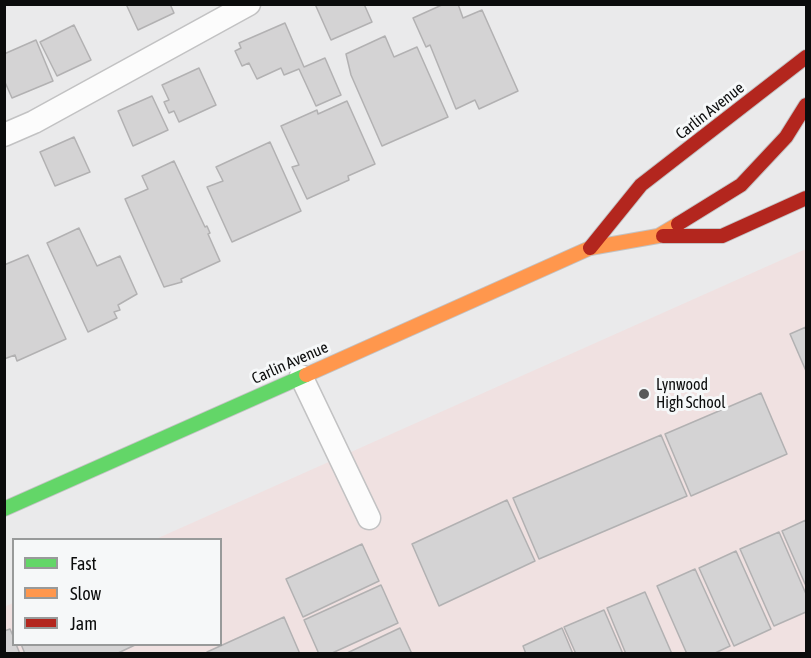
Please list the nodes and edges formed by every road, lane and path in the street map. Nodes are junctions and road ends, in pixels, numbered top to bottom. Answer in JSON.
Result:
{"nodes":[{"id":1,"x":249,"y":4,"type":"edge"},
{"id":2,"x":807,"y":57,"type":"edge"},
{"id":3,"x":807,"y":105,"type":"edge"},
{"id":4,"x":4,"y":135,"type":"edge"},
{"id":5,"x":807,"y":198,"type":"edge"},
{"id":6,"x":658,"y":236,"type":"junction"},
{"id":7,"x":590,"y":248,"type":"junction"},
{"id":8,"x":301,"y":376,"type":"junction"},
{"id":9,"x":4,"y":509,"type":"edge"},
{"id":10,"x":369,"y":518,"type":"dead end"}],
"edges":[{"from":1,"to":4,"type":"lane"},
{"from":2,"to":7,"type":"street","name":"Carlin Avenue"},
{"from":3,"to":6,"type":"street","name":"Carlin Avenue"},
{"from":5,"to":6,"type":"street"},
{"from":6,"to":7,"type":"street","name":"Carlin Avenue"},
{"from":7,"to":8,"type":"street","name":"Carlin Avenue"},
{"from":8,"to":9,"type":"street","name":"Carlin Avenue"},
{"from":8,"to":10,"type":"lane"}]}
